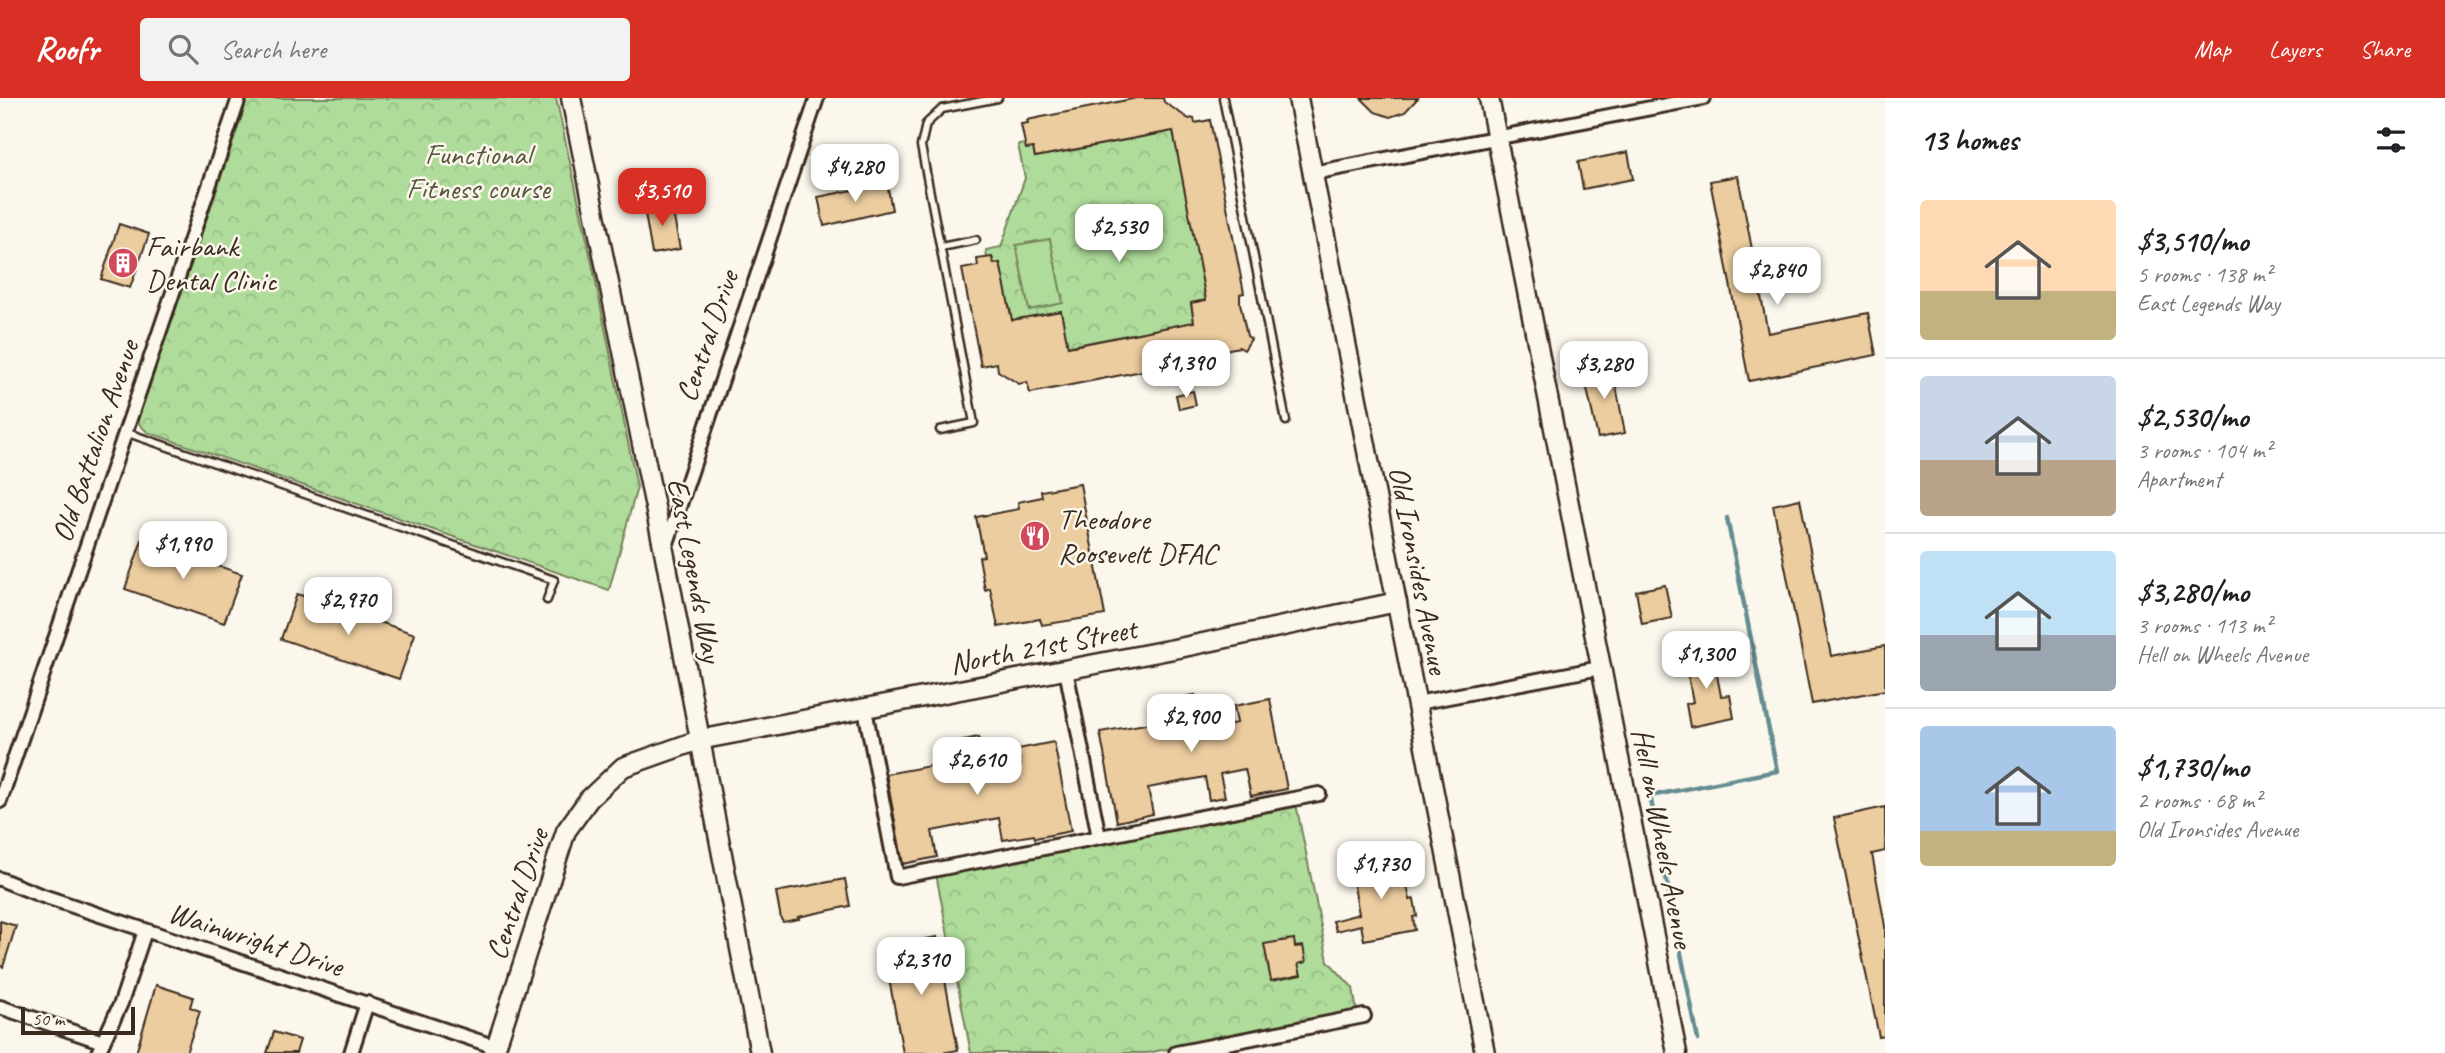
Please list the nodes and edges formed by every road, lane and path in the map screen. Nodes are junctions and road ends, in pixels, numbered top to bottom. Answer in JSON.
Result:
{"nodes":[{"id":1,"x":239,"y":98,"type":"edge"},
{"id":2,"x":571,"y":98,"type":"edge"},
{"id":3,"x":817,"y":98,"type":"edge"},
{"id":4,"x":998,"y":98,"type":"edge"},
{"id":5,"x":1223,"y":98,"type":"edge"},
{"id":6,"x":1298,"y":98,"type":"edge"},
{"id":7,"x":1489,"y":98,"type":"edge"},
{"id":8,"x":1703,"y":98,"type":"edge"},
{"id":9,"x":1497,"y":138,"type":"junction"},
{"id":10,"x":1313,"y":173,"type":"junction"},
{"id":11,"x":976,"y":240,"type":"dead end"},
{"id":12,"x":941,"y":247,"type":"junction"},
{"id":13,"x":1286,"y":421,"type":"dead end"},
{"id":14,"x":940,"y":430,"type":"dead end"},
{"id":15,"x":125,"y":432,"type":"junction"},
{"id":16,"x":664,"y":551,"type":"junction"},
{"id":17,"x":547,"y":600,"type":"dead end"},
{"id":18,"x":1397,"y":602,"type":"junction"},
{"id":19,"x":1600,"y":668,"type":"junction"},
{"id":20,"x":1066,"y":670,"type":"junction"},
{"id":21,"x":1417,"y":703,"type":"junction"},
{"id":22,"x":865,"y":709,"type":"junction"},
{"id":23,"x":699,"y":740,"type":"junction"},
{"id":24,"x":1319,"y":793,"type":"dead end"},
{"id":25,"x":0,"y":801,"type":"edge"},
{"id":26,"x":1099,"y":837,"type":"junction"},
{"id":27,"x":0,"y":879,"type":"edge"},
{"id":28,"x":145,"y":931,"type":"junction"},
{"id":29,"x":367,"y":1003,"type":"junction"},
{"id":30,"x":0,"y":1007,"type":"edge"},
{"id":31,"x":1364,"y":1016,"type":"dead end"},
{"id":32,"x":101,"y":1047,"type":"edge"},
{"id":33,"x":495,"y":1050,"type":"edge"},
{"id":34,"x":351,"y":1053,"type":"edge"},
{"id":35,"x":760,"y":1053,"type":"edge"},
{"id":36,"x":1176,"y":1053,"type":"edge"},
{"id":37,"x":1485,"y":1053,"type":"edge"},
{"id":38,"x":1677,"y":1053,"type":"edge"}],
"edges":[{"from":1,"to":15,"type":"street","name":"Old Battalion Avenue"},
{"from":2,"to":16,"type":"street","name":"East Legends Way"},
{"from":3,"to":16,"type":"street","name":"Central Drive"},
{"from":4,"to":12,"type":"lane"},
{"from":5,"to":13,"type":"lane"},
{"from":6,"to":10,"type":"street","name":"Old Ironsides Avenue"},
{"from":7,"to":9,"type":"street","name":"Hell on Wheels Avenue"},
{"from":8,"to":9,"type":"street"},
{"from":9,"to":10,"type":"street"},
{"from":9,"to":19,"type":"street","name":"Hell on Wheels Avenue"},
{"from":10,"to":18,"type":"street","name":"Old Ironsides Avenue"},
{"from":11,"to":12,"type":"lane"},
{"from":12,"to":14,"type":"lane"},
{"from":15,"to":17,"type":"lane"},
{"from":15,"to":25,"type":"street","name":"Old Battalion Avenue"},
{"from":16,"to":23,"type":"street","name":"East Legends Way"},
{"from":18,"to":20,"type":"street","name":"North 21st Street"},
{"from":18,"to":21,"type":"street","name":"Old Ironsides Avenue"},
{"from":19,"to":21,"type":"street"},
{"from":19,"to":38,"type":"street","name":"Hell on Wheels Avenue"},
{"from":20,"to":22,"type":"street","name":"North 21st Street"},
{"from":20,"to":26,"type":"street"},
{"from":21,"to":37,"type":"street","name":"Old Ironsides Avenue"},
{"from":22,"to":23,"type":"street","name":"North 21st Street"},
{"from":22,"to":26,"type":"street"},
{"from":23,"to":33,"type":"street","name":"Central Drive"},
{"from":23,"to":35,"type":"street","name":"East Legends Way"},
{"from":24,"to":26,"type":"street"},
{"from":27,"to":28,"type":"street","name":"Wainwright Drive"},
{"from":28,"to":29,"type":"street","name":"Wainwright Drive"},
{"from":28,"to":32,"type":"street"},
{"from":29,"to":33,"type":"street","name":"Wainwright Drive"},
{"from":29,"to":34,"type":"street"},
{"from":30,"to":32,"type":"street"},
{"from":31,"to":36,"type":"street"}]}
